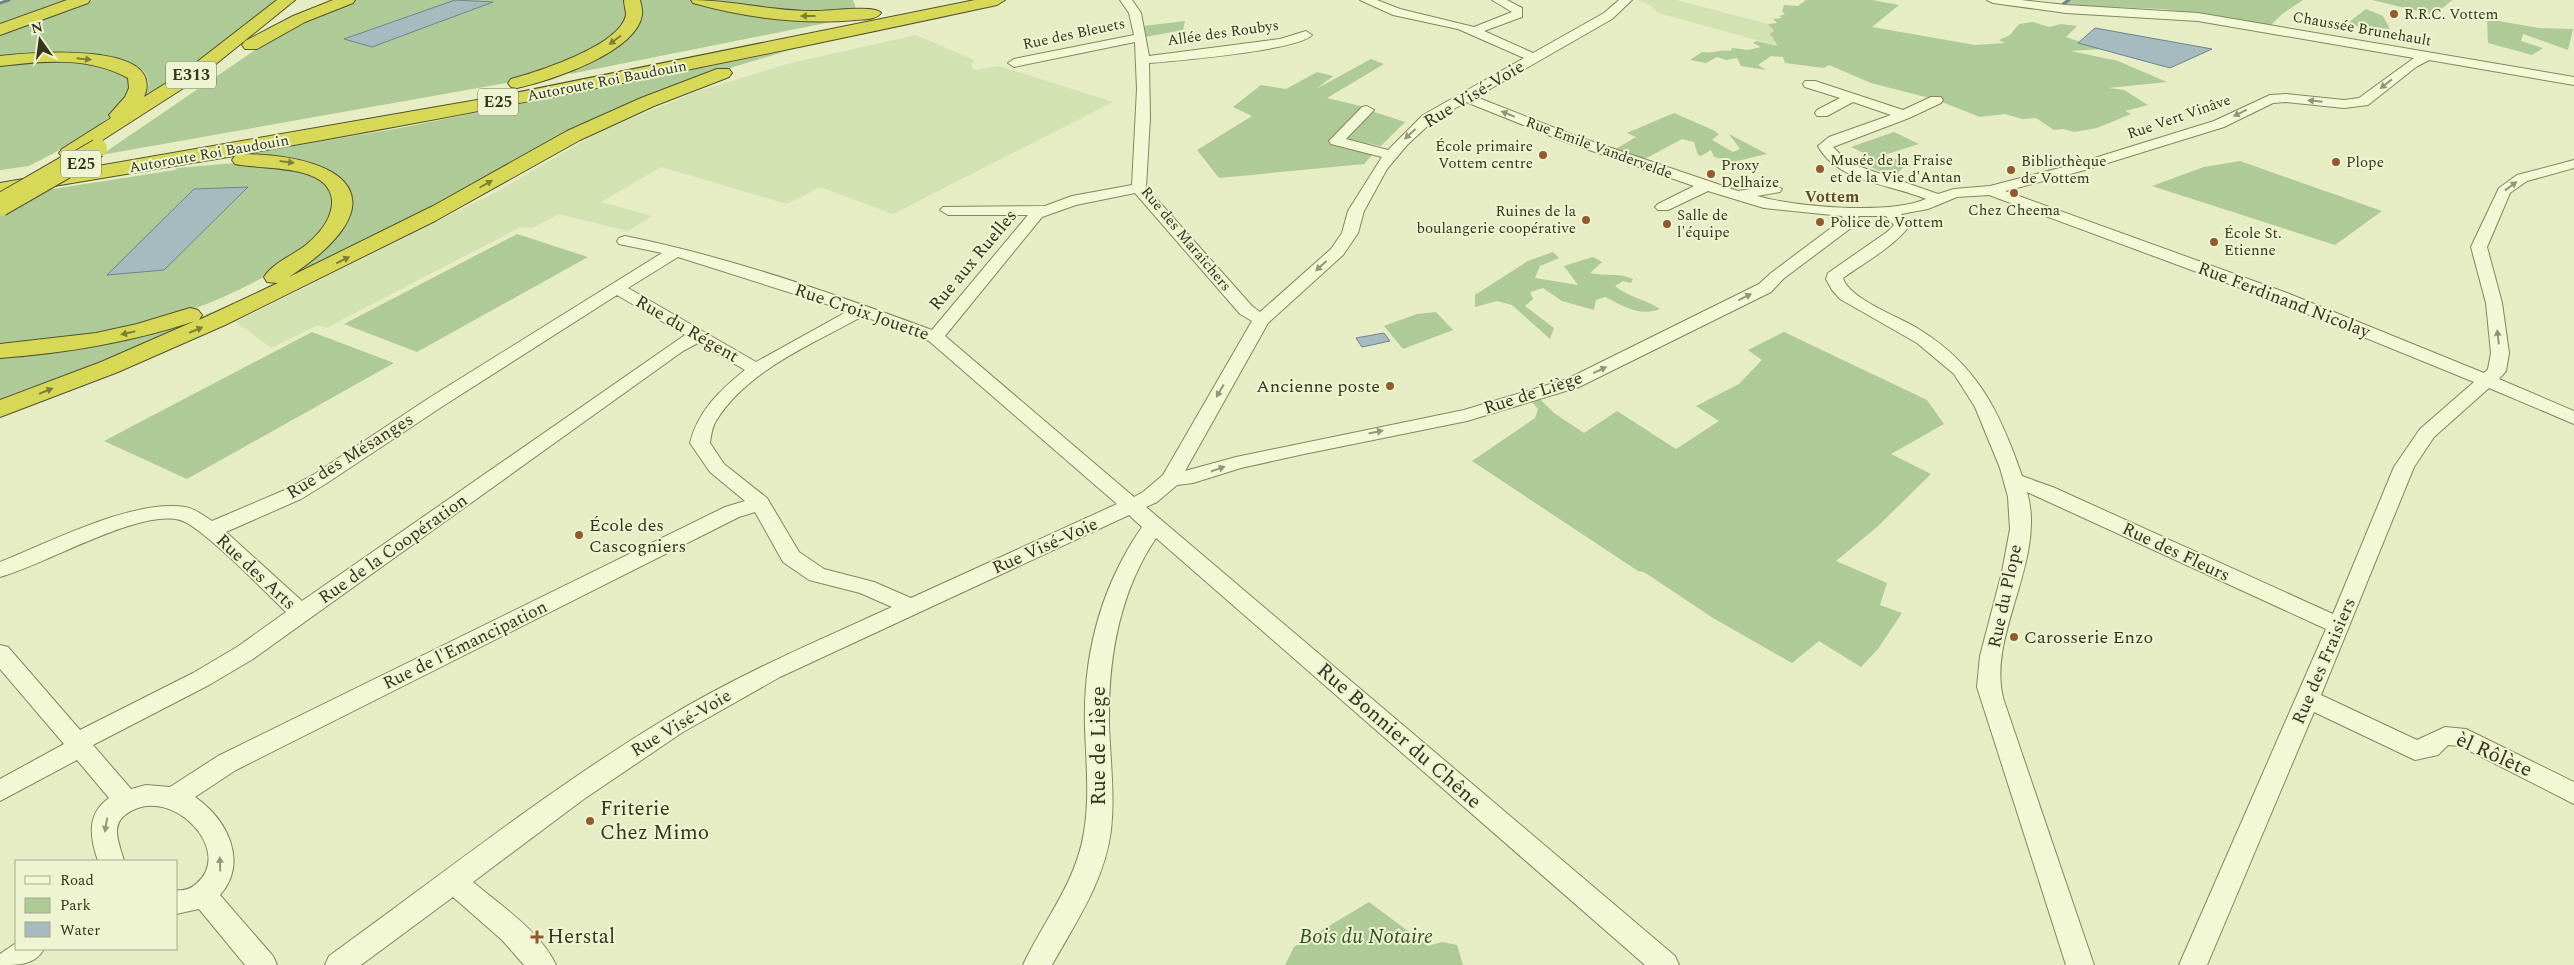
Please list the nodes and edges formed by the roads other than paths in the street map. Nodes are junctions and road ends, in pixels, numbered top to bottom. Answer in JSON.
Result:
{"nodes":[{"id":1,"x":82,"y":0,"type":"edge"},
{"id":2,"x":287,"y":0,"type":"edge"},
{"id":3,"x":303,"y":0,"type":"edge"},
{"id":4,"x":347,"y":0,"type":"edge"},
{"id":5,"x":632,"y":0,"type":"edge"},
{"id":6,"x":699,"y":0,"type":"edge"},
{"id":7,"x":958,"y":0,"type":"edge"},
{"id":8,"x":997,"y":0,"type":"edge"},
{"id":9,"x":1126,"y":0,"type":"edge"},
{"id":10,"x":1366,"y":0,"type":"edge"},
{"id":11,"x":1498,"y":0,"type":"edge"},
{"id":12,"x":1626,"y":0,"type":"edge"},
{"id":13,"x":1994,"y":0,"type":"edge"},
{"id":14,"x":926,"y":7,"type":"junction"},
{"id":15,"x":0,"y":30,"type":"edge"},
{"id":16,"x":1474,"y":32,"type":"junction"},
{"id":17,"x":844,"y":33,"type":"junction"},
{"id":18,"x":1306,"y":35,"type":"dead end"},
{"id":19,"x":1140,"y":37,"type":"junction"},
{"id":20,"x":243,"y":49,"type":"junction"},
{"id":21,"x":2425,"y":57,"type":"junction"},
{"id":22,"x":1534,"y":58,"type":"junction"},
{"id":23,"x":1143,"y":60,"type":"junction"},
{"id":24,"x":0,"y":61,"type":"edge"},
{"id":25,"x":1014,"y":63,"type":"dead end"},
{"id":26,"x":2574,"y":82,"type":"edge"},
{"id":27,"x":1810,"y":84,"type":"dead end"},
{"id":28,"x":1465,"y":97,"type":"junction"},
{"id":29,"x":1851,"y":98,"type":"junction"},
{"id":30,"x":1936,"y":100,"type":"dead end"},
{"id":31,"x":448,"y":102,"type":"junction"},
{"id":32,"x":1367,"y":110,"type":"dead end"},
{"id":33,"x":1822,"y":113,"type":"dead end"},
{"id":34,"x":1904,"y":115,"type":"junction"},
{"id":35,"x":93,"y":144,"type":"junction"},
{"id":36,"x":1391,"y":155,"type":"junction"},
{"id":37,"x":151,"y":164,"type":"junction"},
{"id":38,"x":2574,"y":164,"type":"edge"},
{"id":39,"x":0,"y":178,"type":"edge"},
{"id":40,"x":1705,"y":187,"type":"junction"},
{"id":41,"x":1139,"y":188,"type":"junction"},
{"id":42,"x":1775,"y":189,"type":"dead end"},
{"id":43,"x":0,"y":190,"type":"edge"},
{"id":44,"x":1990,"y":190,"type":"junction"},
{"id":45,"x":1734,"y":195,"type":"junction"},
{"id":46,"x":1937,"y":199,"type":"junction"},
{"id":47,"x":0,"y":205,"type":"edge"},
{"id":48,"x":1662,"y":207,"type":"dead end"},
{"id":49,"x":948,"y":210,"type":"dead end"},
{"id":50,"x":1043,"y":210,"type":"junction"},
{"id":51,"x":1890,"y":211,"type":"junction"},
{"id":52,"x":1849,"y":212,"type":"junction"},
{"id":53,"x":625,"y":241,"type":"dead end"},
{"id":54,"x":676,"y":251,"type":"junction"},
{"id":55,"x":616,"y":288,"type":"junction"},
{"id":56,"x":862,"y":310,"type":"junction"},
{"id":57,"x":1261,"y":320,"type":"junction"},
{"id":58,"x":697,"y":336,"type":"junction"},
{"id":59,"x":935,"y":337,"type":"junction"},
{"id":60,"x":0,"y":351,"type":"edge"},
{"id":61,"x":757,"y":370,"type":"junction"},
{"id":62,"x":2486,"y":380,"type":"junction"},
{"id":63,"x":0,"y":409,"type":"edge"},
{"id":64,"x":2574,"y":418,"type":"edge"},
{"id":65,"x":1171,"y":480,"type":"junction"},
{"id":66,"x":2013,"y":480,"type":"junction"},
{"id":67,"x":760,"y":503,"type":"junction"},
{"id":68,"x":1133,"y":506,"type":"junction"},
{"id":69,"x":1154,"y":525,"type":"junction"},
{"id":70,"x":211,"y":530,"type":"junction"},
{"id":71,"x":0,"y":570,"type":"edge"},
{"id":72,"x":910,"y":606,"type":"junction"},
{"id":73,"x":302,"y":614,"type":"junction"},
{"id":74,"x":2339,"y":626,"type":"junction"},
{"id":75,"x":0,"y":653,"type":"edge"},
{"id":76,"x":2307,"y":700,"type":"junction"},
{"id":77,"x":78,"y":745,"type":"junction"},
{"id":78,"x":0,"y":791,"type":"edge"},
{"id":79,"x":2574,"y":794,"type":"edge"},
{"id":80,"x":175,"y":797,"type":"junction"},
{"id":81,"x":126,"y":801,"type":"junction"},
{"id":82,"x":111,"y":860,"type":"edge"},
{"id":83,"x":453,"y":881,"type":"junction"},
{"id":84,"x":203,"y":896,"type":"junction"},
{"id":85,"x":178,"y":902,"type":"edge"},
{"id":86,"x":29,"y":950,"type":"edge"},
{"id":87,"x":7,"y":965,"type":"edge"},
{"id":88,"x":263,"y":965,"type":"edge"},
{"id":89,"x":339,"y":965,"type":"edge"},
{"id":90,"x":542,"y":965,"type":"edge"},
{"id":91,"x":1037,"y":965,"type":"edge"},
{"id":92,"x":1665,"y":965,"type":"edge"},
{"id":93,"x":2080,"y":965,"type":"edge"},
{"id":94,"x":2193,"y":965,"type":"edge"}],
"edges":[{"from":1,"to":15,"type":"highway"},
{"from":2,"to":35,"type":"highway","name":"Autoroute Roi Baudouin","number":"E313"},
{"from":3,"to":20,"type":"highway","number":"E313"},
{"from":4,"to":20,"type":"highway"},
{"from":5,"to":31,"type":"highway","one_way":true},
{"from":14,"to":6,"type":"highway","one_way":true},
{"from":7,"to":14,"type":"highway","number":"E25"},
{"from":8,"to":17,"type":"highway","name":"Autoroute Roi Baudouin","number":"E25"},
{"from":9,"to":19,"type":"street","name":"Rue des Maraîchers"},
{"from":10,"to":16,"type":"street"},
{"from":11,"to":16,"type":"street"},
{"from":12,"to":22,"type":"street","name":"Rue Visé-Voie"},
{"from":13,"to":21,"type":"street","name":"Chaussée Brunehault"},
{"from":14,"to":31,"type":"highway","number":"E25"},
{"from":16,"to":22,"type":"street"},
{"from":17,"to":37,"type":"highway","name":"Autoroute Roi Baudouin","number":"E25"},
{"from":63,"to":17,"type":"highway","one_way":true},
{"from":18,"to":23,"type":"street","name":"Allée des Roubys"},
{"from":19,"to":23,"type":"street","name":"Rue des Maraîchers"},
{"from":19,"to":25,"type":"street","name":"Rue des Bleuets"},
{"from":20,"to":35,"type":"highway","number":"E313"},
{"from":21,"to":26,"type":"street","name":"Chaussée Brunehault"},
{"from":21,"to":44,"type":"street","name":"Rue Vert Vinâve","one_way":true},
{"from":22,"to":28,"type":"street","name":"Rue Visé-Voie"},
{"from":23,"to":41,"type":"street","name":"Rue des Maraîchers"},
{"from":24,"to":35,"type":"highway","one_way":true},
{"from":27,"to":29,"type":"street"},
{"from":28,"to":36,"type":"street","name":"Rue Visé-Voie","one_way":true},
{"from":40,"to":28,"type":"street","name":"Rue Emile Vandervelde","one_way":true},
{"from":29,"to":33,"type":"street"},
{"from":29,"to":34,"type":"street"},
{"from":30,"to":34,"type":"street"},
{"from":31,"to":39,"type":"highway","number":"E25"},
{"from":32,"to":36,"type":"street"},
{"from":34,"to":46,"type":"street"},
{"from":35,"to":43,"type":"highway","name":"Autoroute Roi Baudouin","number":"E313"},
{"from":35,"to":47,"type":"highway","number":"E313","bridge":true},
{"from":36,"to":57,"type":"street","name":"Rue Visé-Voie","one_way":true},
{"from":37,"to":43,"type":"highway","name":"Autoroute Roi Baudouin","number":"E25"},
{"from":37,"to":60,"type":"highway","one_way":true},
{"from":62,"to":38,"type":"street","name":"Rue des Fraisiers","one_way":true},
{"from":40,"to":45,"type":"street","name":"Rue Emile Vandervelde"},
{"from":40,"to":48,"type":"street"},
{"from":41,"to":50,"type":"street","name":"Rue aux Ruelles"},
{"from":41,"to":57,"type":"street","name":"Rue des Maraîchers"},
{"from":42,"to":45,"type":"street"},
{"from":44,"to":46,"type":"street","name":"Rue Vert Vinâve"},
{"from":44,"to":62,"type":"street","name":"Rue Ferdinand Nicolay"},
{"from":45,"to":52,"type":"street","name":"Rue Emile Vandervelde"},
{"from":46,"to":51,"type":"street","name":"Rue Vert Vinâve"},
{"from":49,"to":50,"type":"street","name":"Rue aux Ruelles"},
{"from":50,"to":59,"type":"street","name":"Rue aux Ruelles"},
{"from":51,"to":52,"type":"street","name":"Rue Vert Vinâve"},
{"from":51,"to":66,"type":"street","name":"Rue du Plope"},
{"from":65,"to":52,"type":"street","name":"Rue de Liège","one_way":true},
{"from":53,"to":54,"type":"street","name":"Rue Croix Jouette"},
{"from":54,"to":55,"type":"street","name":"Rue des Mésanges"},
{"from":54,"to":56,"type":"street","name":"Rue Croix Jouette"},
{"from":55,"to":58,"type":"street","name":"Rue du Régent"},
{"from":55,"to":70,"type":"street","name":"Rue des Mésanges"},
{"from":56,"to":59,"type":"street","name":"Rue Croix Jouette"},
{"from":56,"to":61,"type":"street"},
{"from":57,"to":65,"type":"street","name":"Rue Visé-Voie","one_way":true},
{"from":58,"to":61,"type":"street","name":"Rue du Régent"},
{"from":58,"to":73,"type":"street","name":"Rue de la Coopération"},
{"from":59,"to":68,"type":"street","name":"Rue Croix Jouette"},
{"from":61,"to":67,"type":"street"},
{"from":62,"to":64,"type":"street","name":"Rue Ferdinand Nicolay"},
{"from":62,"to":74,"type":"street","name":"Rue des Fraisiers"},
{"from":65,"to":68,"type":"street","name":"Rue Visé-Voie"},
{"from":66,"to":74,"type":"street","name":"Rue des Fleurs"},
{"from":66,"to":93,"type":"street","name":"Rue du Plope"},
{"from":67,"to":72,"type":"street"},
{"from":67,"to":80,"type":"street","name":"Rue de l'Emancipation"},
{"from":68,"to":69,"type":"street","name":"Rue Bonnier du Chêne"},
{"from":68,"to":72,"type":"street","name":"Rue Visé-Voie"},
{"from":69,"to":91,"type":"street","name":"Rue de Liège"},
{"from":69,"to":92,"type":"street","name":"Rue Bonnier du Chêne"},
{"from":70,"to":71,"type":"street"},
{"from":70,"to":73,"type":"street","name":"Rue des Arts"},
{"from":72,"to":83,"type":"street","name":"Rue Visé-Voie"},
{"from":73,"to":77,"type":"street","name":"Rue de la Coopération"},
{"from":74,"to":76,"type":"street","name":"Rue des Fraisiers"},
{"from":75,"to":77,"type":"street"},
{"from":76,"to":79,"type":"street","name":"èl Rôlète"},
{"from":76,"to":94,"type":"street","name":"Rue des Fraisiers"},
{"from":77,"to":78,"type":"street","name":"Rue de la Coopération"},
{"from":77,"to":81,"type":"street"},
{"from":80,"to":81,"type":"street"},
{"from":84,"to":80,"type":"street","one_way":true},
{"from":81,"to":82,"type":"street","one_way":true},
{"from":83,"to":89,"type":"street","name":"Rue Visé-Voie"},
{"from":83,"to":90,"type":"street"},
{"from":84,"to":85,"type":"street"},
{"from":84,"to":88,"type":"street"},
{"from":86,"to":87,"type":"street"}]}
